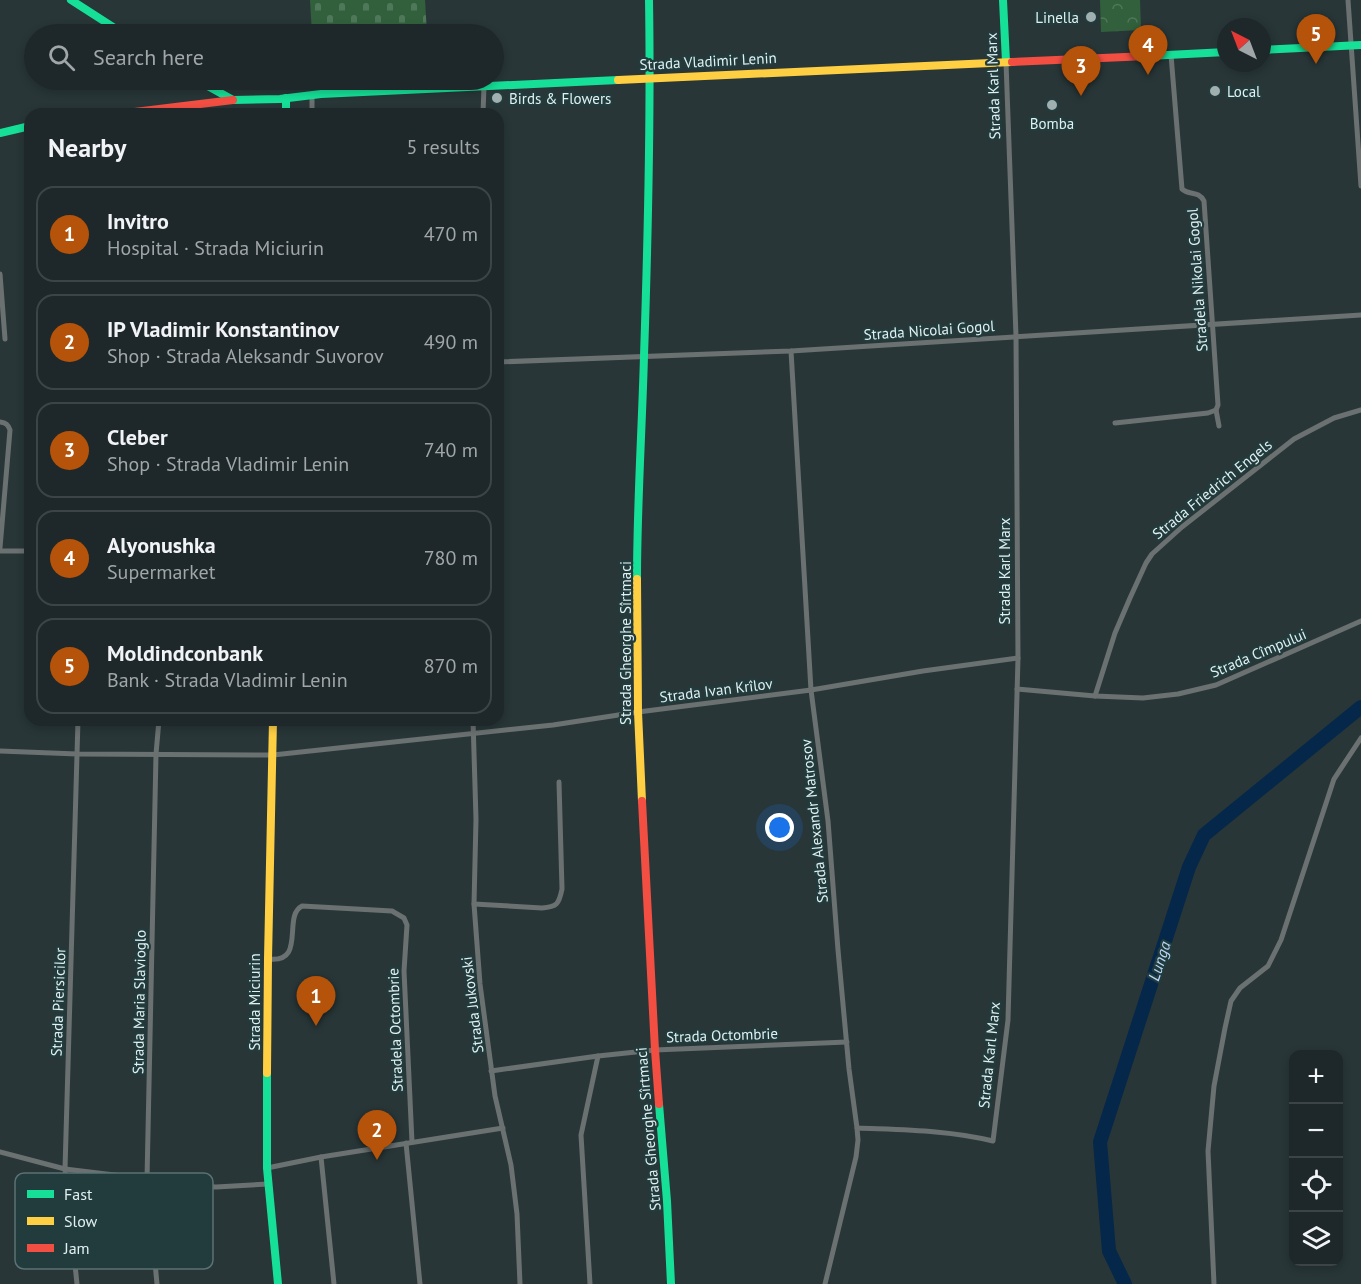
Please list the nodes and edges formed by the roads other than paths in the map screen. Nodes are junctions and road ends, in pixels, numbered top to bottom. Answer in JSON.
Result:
{"nodes":[{"id":1,"x":71,"y":0,"type":"edge"},
{"id":2,"x":649,"y":0,"type":"edge"},
{"id":3,"x":1003,"y":0,"type":"edge"},
{"id":4,"x":1348,"y":0,"type":"edge"},
{"id":5,"x":108,"y":24,"type":"edge"},
{"id":6,"x":1361,"y":45,"type":"edge"},
{"id":7,"x":1351,"y":46,"type":"junction"},
{"id":8,"x":1271,"y":50,"type":"edge"},
{"id":9,"x":1217,"y":52,"type":"edge"},
{"id":10,"x":1171,"y":55,"type":"junction"},
{"id":11,"x":1006,"y":62,"type":"junction"},
{"id":12,"x":650,"y":78,"type":"junction"},
{"id":13,"x":504,"y":85,"type":"edge"},
{"id":14,"x":216,"y":90,"type":"edge"},
{"id":15,"x":408,"y":90,"type":"edge"},
{"id":16,"x":484,"y":90,"type":"edge"},
{"id":17,"x":312,"y":95,"type":"junction"},
{"id":18,"x":286,"y":98,"type":"junction"},
{"id":19,"x":233,"y":100,"type":"junction"},
{"id":20,"x":167,"y":108,"type":"edge"},
{"id":21,"x":286,"y":108,"type":"edge"},
{"id":22,"x":312,"y":108,"type":"edge"},
{"id":23,"x":483,"y":108,"type":"edge"},
{"id":24,"x":24,"y":127,"type":"edge"},
{"id":25,"x":0,"y":133,"type":"edge"},
{"id":26,"x":1361,"y":186,"type":"edge"},
{"id":27,"x":0,"y":274,"type":"edge"},
{"id":28,"x":1361,"y":315,"type":"edge"},
{"id":29,"x":1212,"y":325,"type":"junction"},
{"id":30,"x":1016,"y":336,"type":"junction"},
{"id":31,"x":5,"y":339,"type":"dead end"},
{"id":32,"x":791,"y":351,"type":"junction"},
{"id":33,"x":644,"y":356,"type":"junction"},
{"id":34,"x":504,"y":362,"type":"edge"},
{"id":35,"x":1216,"y":410,"type":"junction"},
{"id":36,"x":1361,"y":410,"type":"edge"},
{"id":37,"x":0,"y":422,"type":"edge"},
{"id":38,"x":1115,"y":423,"type":"dead end"},
{"id":39,"x":1219,"y":426,"type":"dead end"},
{"id":40,"x":0,"y":549,"type":"edge"},
{"id":41,"x":24,"y":551,"type":"edge"},
{"id":42,"x":1361,"y":621,"type":"edge"},
{"id":43,"x":1018,"y":658,"type":"junction"},
{"id":44,"x":1017,"y":689,"type":"junction"},
{"id":45,"x":811,"y":690,"type":"junction"},
{"id":46,"x":1095,"y":696,"type":"junction"},
{"id":47,"x":638,"y":712,"type":"junction"},
{"id":48,"x":78,"y":726,"type":"edge"},
{"id":49,"x":158,"y":726,"type":"edge"},
{"id":50,"x":273,"y":726,"type":"edge"},
{"id":51,"x":473,"y":726,"type":"edge"},
{"id":52,"x":473,"y":732,"type":"junction"},
{"id":53,"x":1361,"y":738,"type":"edge"},
{"id":54,"x":0,"y":751,"type":"edge"},
{"id":55,"x":77,"y":754,"type":"junction"},
{"id":56,"x":156,"y":754,"type":"junction"},
{"id":57,"x":273,"y":755,"type":"junction"},
{"id":58,"x":559,"y":782,"type":"dead end"},
{"id":59,"x":474,"y":904,"type":"junction"},
{"id":60,"x":268,"y":959,"type":"junction"},
{"id":61,"x":847,"y":1042,"type":"junction"},
{"id":62,"x":655,"y":1050,"type":"junction"},
{"id":63,"x":598,"y":1056,"type":"junction"},
{"id":64,"x":491,"y":1071,"type":"junction"},
{"id":65,"x":503,"y":1128,"type":"junction"},
{"id":66,"x":857,"y":1128,"type":"junction"},
{"id":67,"x":409,"y":1142,"type":"junction"},
{"id":68,"x":0,"y":1152,"type":"edge"},
{"id":69,"x":321,"y":1157,"type":"junction"},
{"id":70,"x":267,"y":1168,"type":"junction"},
{"id":71,"x":65,"y":1169,"type":"junction"},
{"id":72,"x":65,"y":1173,"type":"edge"},
{"id":73,"x":98,"y":1173,"type":"edge"},
{"id":74,"x":147,"y":1173,"type":"edge"},
{"id":75,"x":268,"y":1184,"type":"junction"},
{"id":76,"x":213,"y":1187,"type":"edge"},
{"id":77,"x":75,"y":1269,"type":"edge"},
{"id":78,"x":156,"y":1269,"type":"edge"},
{"id":79,"x":77,"y":1284,"type":"edge"},
{"id":80,"x":157,"y":1284,"type":"edge"},
{"id":81,"x":278,"y":1284,"type":"edge"},
{"id":82,"x":334,"y":1284,"type":"edge"},
{"id":83,"x":420,"y":1284,"type":"edge"},
{"id":84,"x":520,"y":1284,"type":"edge"},
{"id":85,"x":590,"y":1284,"type":"edge"},
{"id":86,"x":671,"y":1284,"type":"edge"},
{"id":87,"x":825,"y":1284,"type":"edge"},
{"id":88,"x":1215,"y":1284,"type":"edge"}],
"edges":[{"from":1,"to":5,"type":"main road"},
{"from":2,"to":12,"type":"main road","name":"Strada Gheorghe Sîrtmaci"},
{"from":3,"to":11,"type":"main road","name":"Strada Karl Marx"},
{"from":4,"to":7,"type":"street"},
{"from":6,"to":7,"type":"main road"},
{"from":7,"to":8,"type":"main road"},
{"from":7,"to":26,"type":"street"},
{"from":9,"to":10,"type":"main road","name":"Strada Vladimir Lenin"},
{"from":10,"to":11,"type":"main road","name":"Strada Vladimir Lenin"},
{"from":10,"to":29,"type":"street","name":"Stradela Nikolai Gogol"},
{"from":11,"to":12,"type":"main road","name":"Strada Vladimir Lenin"},
{"from":11,"to":30,"type":"street","name":"Strada Karl Marx"},
{"from":12,"to":13,"type":"main road","name":"Strada Vladimir Lenin"},
{"from":12,"to":33,"type":"main road","name":"Strada Gheorghe Sîrtmaci"},
{"from":14,"to":19,"type":"main road"},
{"from":15,"to":17,"type":"main road","name":"Strada Vladimir Lenin"},
{"from":16,"to":23,"type":"street"},
{"from":17,"to":18,"type":"main road","name":"Strada Vladimir Lenin"},
{"from":17,"to":22,"type":"street"},
{"from":18,"to":19,"type":"main road","name":"Strada Vladimir Lenin"},
{"from":18,"to":21,"type":"main road"},
{"from":19,"to":20,"type":"main road","name":"Strada Vladimir Lenin"},
{"from":24,"to":25,"type":"main road"},
{"from":27,"to":31,"type":"street"},
{"from":28,"to":29,"type":"street","name":"Strada Nicolai Gogol"},
{"from":29,"to":30,"type":"street","name":"Strada Nicolai Gogol"},
{"from":29,"to":35,"type":"street","name":"Stradela Nikolai Gogol"},
{"from":30,"to":32,"type":"street","name":"Strada Nicolai Gogol"},
{"from":30,"to":43,"type":"street","name":"Strada Karl Marx"},
{"from":32,"to":33,"type":"street","name":"Strada Nicolai Gogol"},
{"from":32,"to":45,"type":"street","name":"Strada Alexandr Matrosov"},
{"from":33,"to":34,"type":"street","name":"Strada Nicolai Gogol"},
{"from":33,"to":47,"type":"main road","name":"Strada Gheorghe Sîrtmaci"},
{"from":35,"to":38,"type":"street"},
{"from":35,"to":39,"type":"street","name":"Stradela Nikolai Gogol"},
{"from":36,"to":46,"type":"street","name":"Strada Friedrich Engels"},
{"from":37,"to":40,"type":"street"},
{"from":40,"to":41,"type":"street"},
{"from":42,"to":46,"type":"street","name":"Strada Cîmpului"},
{"from":43,"to":44,"type":"street","name":"Strada Karl Marx"},
{"from":43,"to":45,"type":"street","name":"Strada Ivan Krîlov"},
{"from":44,"to":46,"type":"street","name":"Strada Cîmpului"},
{"from":44,"to":66,"type":"street","name":"Strada Karl Marx"},
{"from":45,"to":47,"type":"street","name":"Strada Ivan Krîlov"},
{"from":45,"to":61,"type":"street","name":"Strada Alexandr Matrosov"},
{"from":47,"to":52,"type":"street","name":"Strada Ivan Krîlov"},
{"from":47,"to":62,"type":"main road","name":"Strada Gheorghe Sîrtmaci"},
{"from":48,"to":55,"type":"street","name":"Strada Piersicilor"},
{"from":49,"to":56,"type":"street","name":"Strada Maria Slavioglo"},
{"from":50,"to":57,"type":"main road","name":"Strada Miciurin"},
{"from":51,"to":52,"type":"street","name":"Strada Jukovski"},
{"from":52,"to":57,"type":"street","name":"Strada Ivan Krîlov"},
{"from":52,"to":59,"type":"street","name":"Strada Jukovski"},
{"from":53,"to":88,"type":"street"},
{"from":54,"to":55,"type":"street","name":"Strada Ivan Krîlov"},
{"from":55,"to":56,"type":"street","name":"Strada Ivan Krîlov"},
{"from":55,"to":71,"type":"street","name":"Strada Piersicilor"},
{"from":56,"to":57,"type":"street","name":"Strada Ivan Krîlov"},
{"from":56,"to":74,"type":"street","name":"Strada Maria Slavioglo"},
{"from":57,"to":60,"type":"main road","name":"Strada Miciurin"},
{"from":58,"to":59,"type":"street"},
{"from":59,"to":64,"type":"street","name":"Strada Jukovski"},
{"from":60,"to":67,"type":"street","name":"Stradela Octombrie"},
{"from":60,"to":70,"type":"main road","name":"Strada Miciurin"},
{"from":61,"to":62,"type":"street","name":"Strada Octombrie"},
{"from":61,"to":66,"type":"street","name":"Strada Alexandr Matrosov"},
{"from":62,"to":63,"type":"street","name":"Strada Octombrie"},
{"from":62,"to":86,"type":"main road","name":"Strada Gheorghe Sîrtmaci"},
{"from":63,"to":64,"type":"street","name":"Strada Octombrie"},
{"from":63,"to":85,"type":"street"},
{"from":64,"to":65,"type":"street","name":"Strada Jukovski"},
{"from":65,"to":67,"type":"street"},
{"from":65,"to":84,"type":"street","name":"Strada Jukovski"},
{"from":66,"to":87,"type":"street","name":"Strada Alexandr Matrosov"},
{"from":67,"to":69,"type":"street"},
{"from":67,"to":83,"type":"street","name":"Stradela Octombrie"},
{"from":68,"to":71,"type":"street"},
{"from":69,"to":70,"type":"street"},
{"from":69,"to":82,"type":"street"},
{"from":70,"to":75,"type":"main road","name":"Strada Miciurin"},
{"from":71,"to":72,"type":"street","name":"Strada Piersicilor"},
{"from":71,"to":73,"type":"street"},
{"from":75,"to":76,"type":"street"},
{"from":75,"to":81,"type":"main road","name":"Strada Miciurin"},
{"from":77,"to":79,"type":"street","name":"Strada Piersicilor"},
{"from":78,"to":80,"type":"street","name":"Strada Maria Slavioglo"}]}
